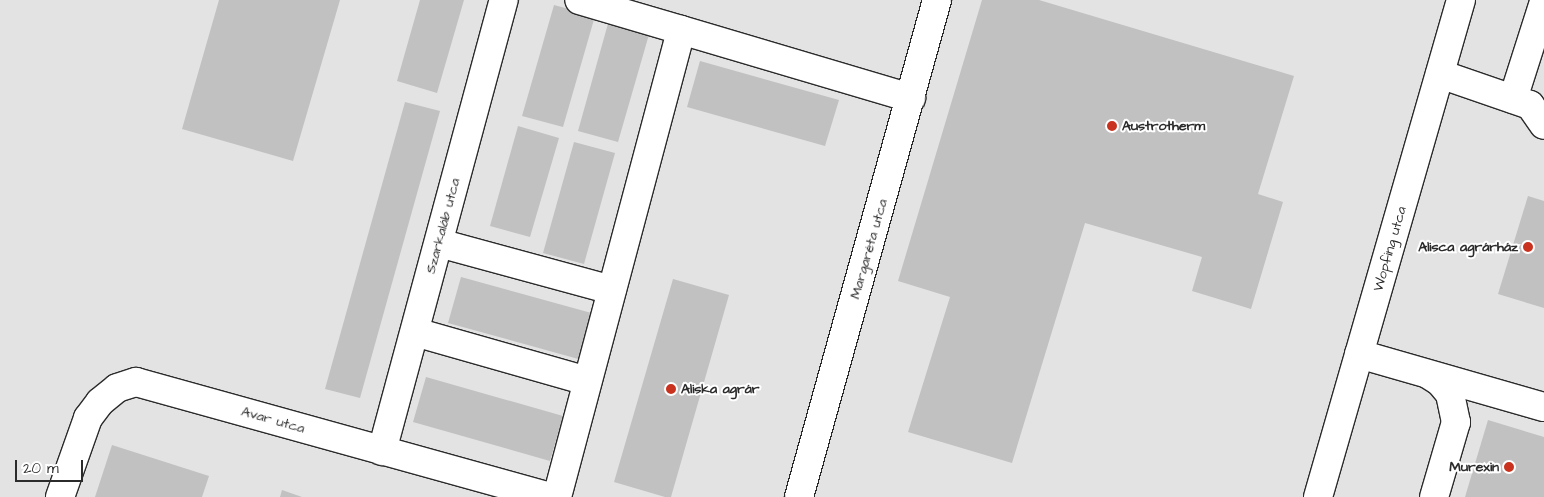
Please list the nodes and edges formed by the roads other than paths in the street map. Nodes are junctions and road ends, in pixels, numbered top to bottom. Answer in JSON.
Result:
{"nodes":[{"id":1,"x":504,"y":0,"type":"edge"},
{"id":2,"x":579,"y":0,"type":"edge"},
{"id":3,"x":937,"y":0,"type":"edge"},
{"id":4,"x":1461,"y":0,"type":"edge"},
{"id":5,"x":1544,"y":2,"type":"edge"},
{"id":6,"x":681,"y":30,"type":"junction"},
{"id":7,"x":1440,"y":74,"type":"junction"},
{"id":8,"x":911,"y":98,"type":"junction"},
{"id":9,"x":1513,"y":99,"type":"junction"},
{"id":10,"x":1544,"y":125,"type":"edge"},
{"id":11,"x":439,"y":243,"type":"junction"},
{"id":12,"x":612,"y":290,"type":"junction"},
{"id":13,"x":414,"y":332,"type":"junction"},
{"id":14,"x":1359,"y":354,"type":"junction"},
{"id":15,"x":1427,"y":374,"type":"junction"},
{"id":16,"x":587,"y":381,"type":"junction"},
{"id":17,"x":1544,"y":407,"type":"edge"},
{"id":18,"x":382,"y":451,"type":"junction"},
{"id":19,"x":60,"y":497,"type":"edge"},
{"id":20,"x":552,"y":497,"type":"edge"},
{"id":21,"x":557,"y":497,"type":"edge"},
{"id":22,"x":799,"y":497,"type":"edge"},
{"id":23,"x":1318,"y":497,"type":"edge"},
{"id":24,"x":1434,"y":497,"type":"edge"}],
"edges":[{"from":1,"to":11,"type":"street","name":"Szarkaláb utca"},
{"from":2,"to":6,"type":"street"},
{"from":3,"to":8,"type":"street","name":"Margaréta utca"},
{"from":4,"to":7,"type":"street","name":"Wopfing utca"},
{"from":5,"to":9,"type":"street"},
{"from":6,"to":8,"type":"street"},
{"from":6,"to":12,"type":"street"},
{"from":7,"to":9,"type":"street"},
{"from":7,"to":14,"type":"street","name":"Wopfing utca"},
{"from":8,"to":22,"type":"street","name":"Margaréta utca"},
{"from":9,"to":10,"type":"street"},
{"from":11,"to":12,"type":"street"},
{"from":11,"to":13,"type":"street","name":"Szarkaláb utca"},
{"from":12,"to":16,"type":"street"},
{"from":13,"to":16,"type":"street"},
{"from":13,"to":18,"type":"street","name":"Szarkaláb utca"},
{"from":14,"to":15,"type":"street"},
{"from":14,"to":23,"type":"street","name":"Wopfing utca"},
{"from":15,"to":17,"type":"street"},
{"from":15,"to":24,"type":"street"},
{"from":16,"to":21,"type":"street"},
{"from":18,"to":19,"type":"street","name":"Avar utca"},
{"from":18,"to":20,"type":"street","name":"Avar utca"}]}
